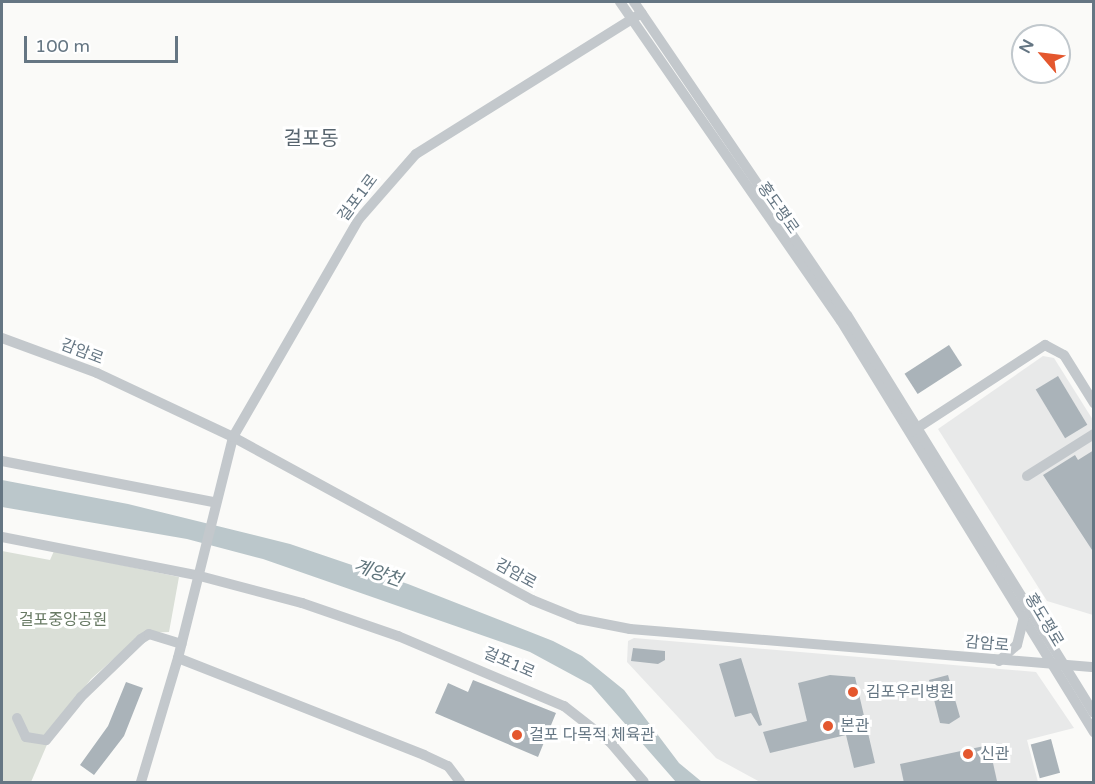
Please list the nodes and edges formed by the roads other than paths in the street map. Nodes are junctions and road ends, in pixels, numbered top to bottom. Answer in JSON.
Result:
{"nodes":[{"id":1,"x":620,"y":2,"type":"edge"},
{"id":2,"x":634,"y":2,"type":"edge"},
{"id":3,"x":637,"y":16,"type":"junction"},
{"id":4,"x":2,"y":338,"type":"edge"},
{"id":5,"x":1094,"y":403,"type":"edge"},
{"id":6,"x":912,"y":431,"type":"junction"},
{"id":7,"x":1094,"y":434,"type":"edge"},
{"id":8,"x":233,"y":436,"type":"junction"},
{"id":9,"x":2,"y":461,"type":"edge"},
{"id":10,"x":1027,"y":476,"type":"dead end"},
{"id":11,"x":212,"y":505,"type":"junction"},
{"id":12,"x":2,"y":537,"type":"edge"},
{"id":13,"x":197,"y":572,"type":"junction"},
{"id":14,"x":1024,"y":616,"type":"junction"},
{"id":15,"x":182,"y":644,"type":"junction"},
{"id":16,"x":178,"y":658,"type":"junction"},
{"id":17,"x":999,"y":661,"type":"junction"},
{"id":18,"x":1059,"y":666,"type":"junction"},
{"id":19,"x":1094,"y":667,"type":"edge"},
{"id":20,"x":1094,"y":712,"type":"edge"},
{"id":21,"x":16,"y":718,"type":"dead end"},
{"id":22,"x":1094,"y":733,"type":"edge"},
{"id":23,"x":141,"y":783,"type":"edge"},
{"id":24,"x":460,"y":783,"type":"edge"},
{"id":25,"x":644,"y":783,"type":"edge"}],
"edges":[{"from":1,"to":3,"type":"street","name":"홍도평로"},
{"from":2,"to":3,"type":"street","name":"홍도평로"},
{"from":3,"to":6,"type":"street","name":"홍도평로"},
{"from":3,"to":8,"type":"street","name":"걸포1로"},
{"from":4,"to":8,"type":"street","name":"감암로"},
{"from":5,"to":6,"type":"street"},
{"from":6,"to":14,"type":"street","name":"홍도평로"},
{"from":6,"to":18,"type":"street","name":"홍도평로"},
{"from":7,"to":10,"type":"street"},
{"from":8,"to":11,"type":"street","name":"걸포1로"},
{"from":8,"to":17,"type":"street","name":"감암로"},
{"from":9,"to":11,"type":"street"},
{"from":11,"to":13,"type":"street","name":"걸포1로"},
{"from":12,"to":13,"type":"street"},
{"from":13,"to":15,"type":"street","name":"걸포1로"},
{"from":13,"to":25,"type":"street","name":"걸포1로"},
{"from":14,"to":17,"type":"street"},
{"from":14,"to":18,"type":"street","name":"홍도평로"},
{"from":15,"to":16,"type":"street","name":"걸포1로"},
{"from":15,"to":21,"type":"street"},
{"from":16,"to":23,"type":"street","name":"걸포1로"},
{"from":16,"to":24,"type":"street"},
{"from":17,"to":18,"type":"street","name":"감암로"},
{"from":18,"to":19,"type":"street","name":"감암로"},
{"from":18,"to":20,"type":"street","name":"홍도평로"},
{"from":18,"to":22,"type":"street","name":"홍도평로"}]}
